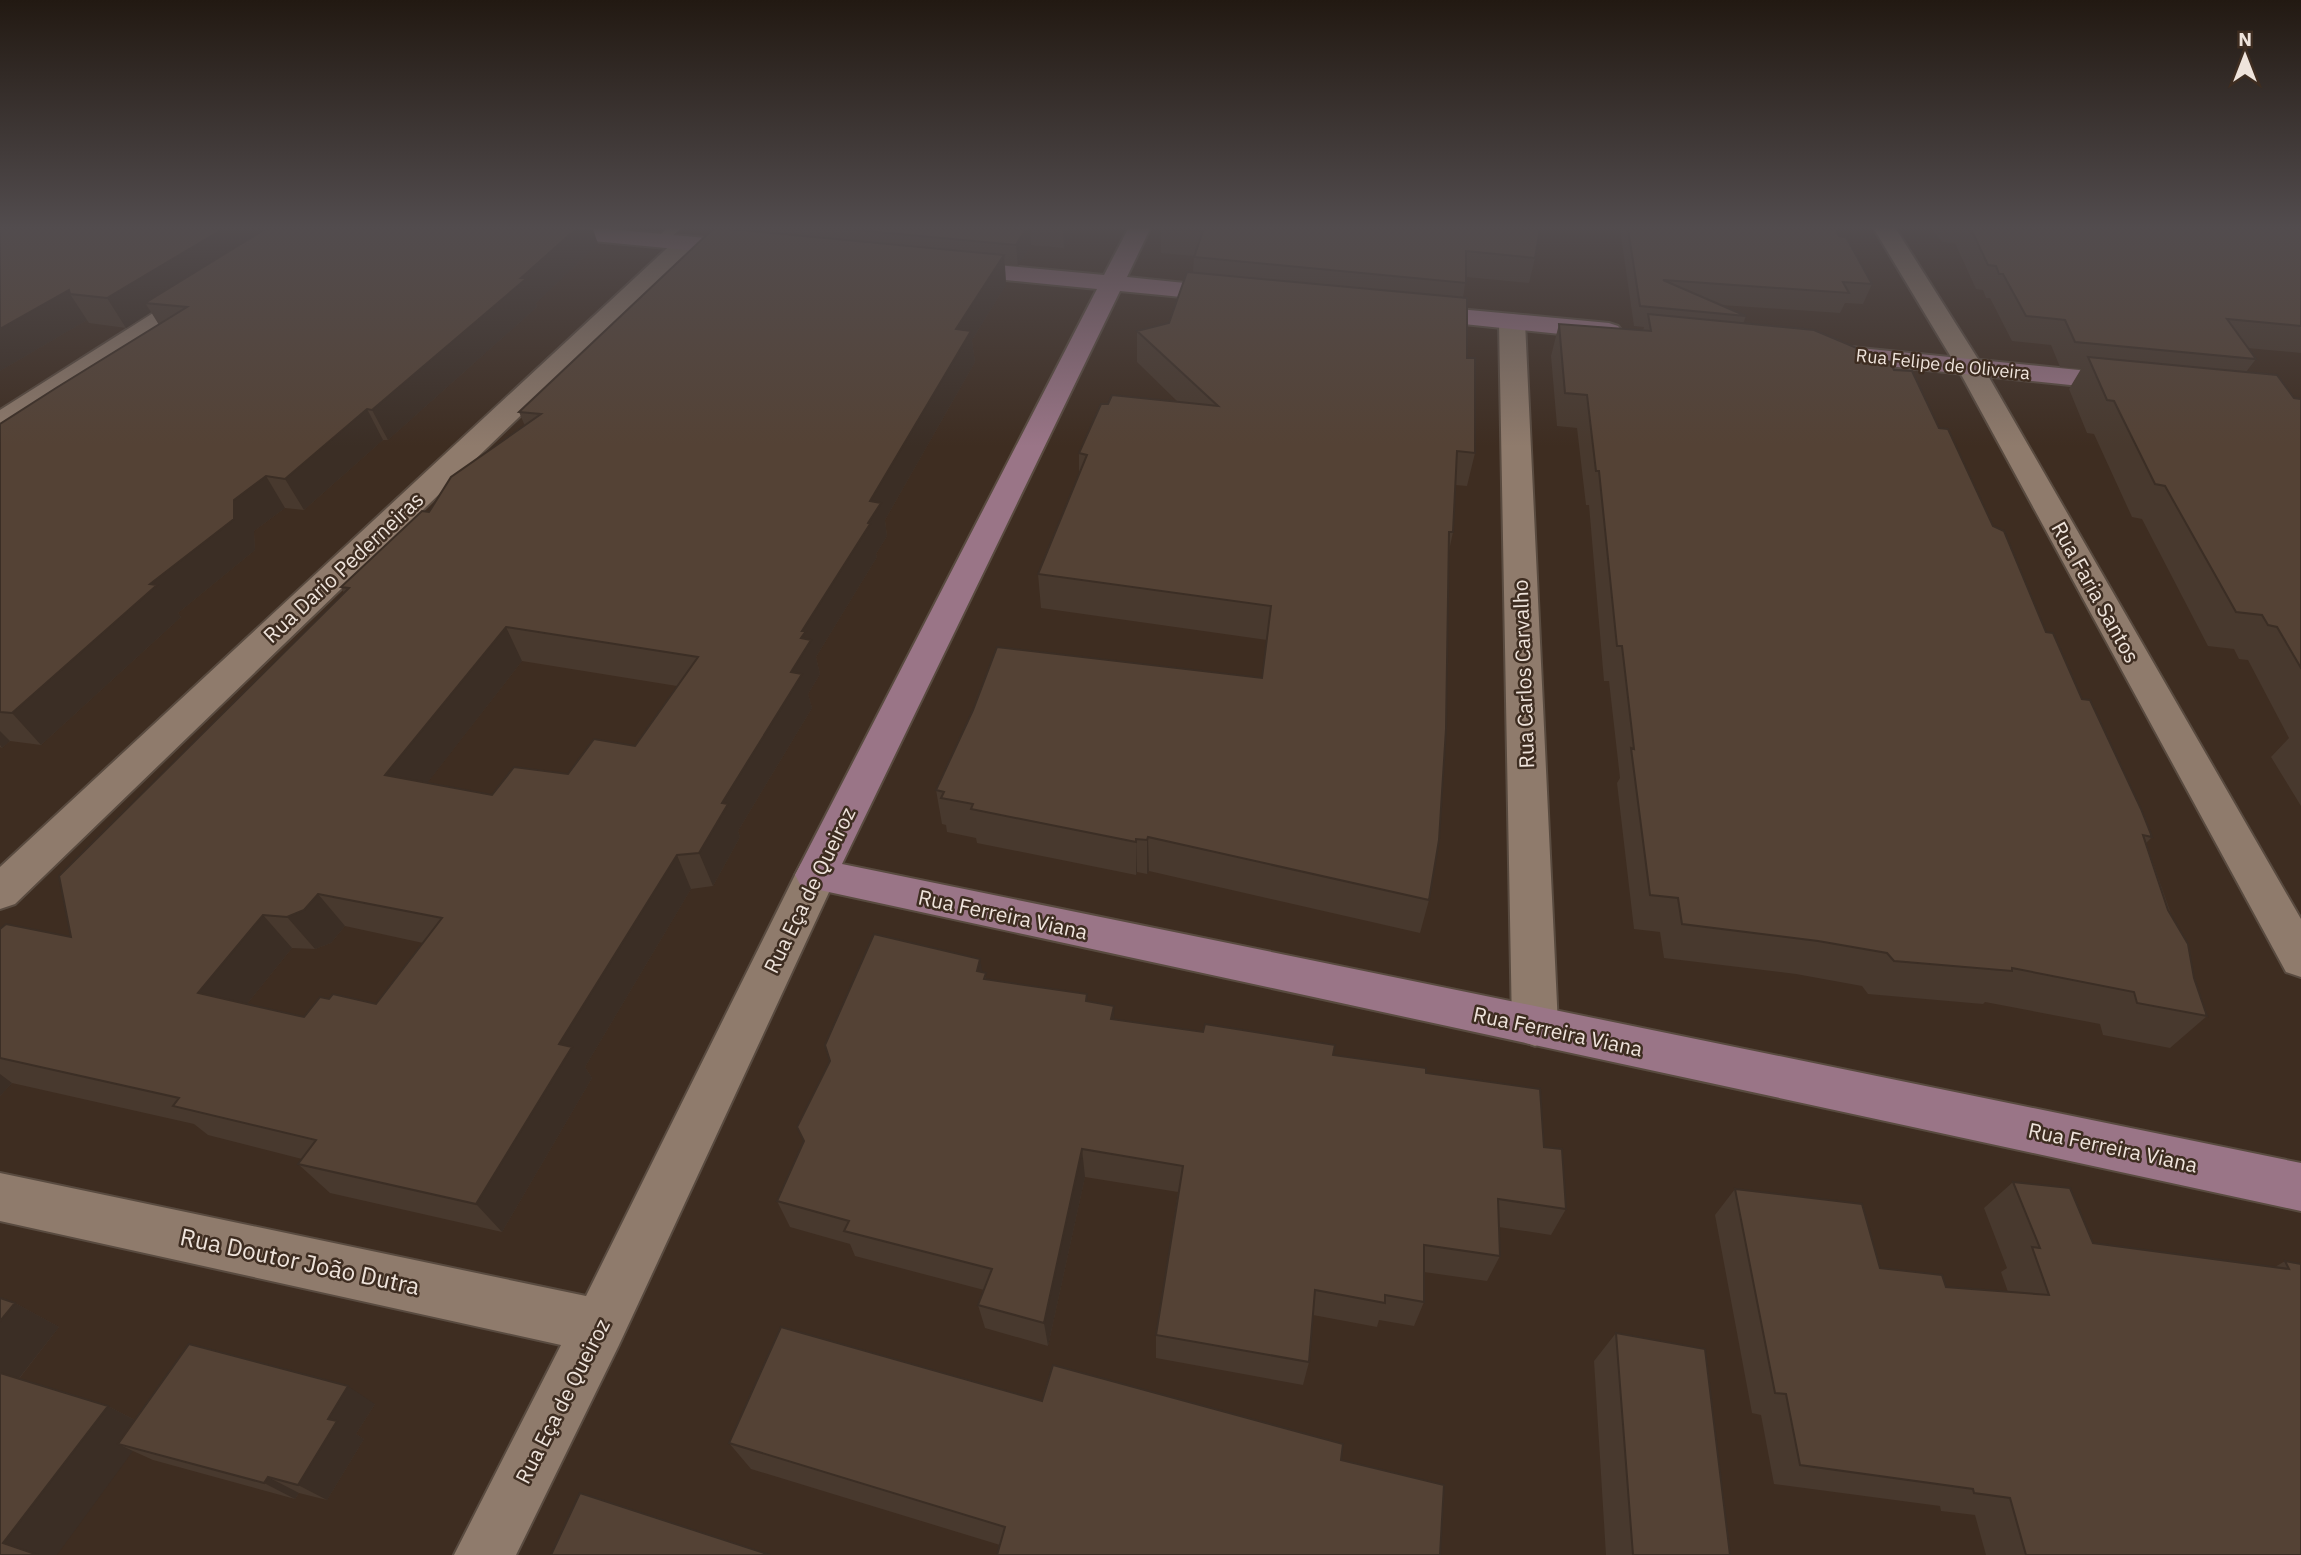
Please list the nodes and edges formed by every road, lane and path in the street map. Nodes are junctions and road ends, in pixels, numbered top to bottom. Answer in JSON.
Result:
{"nodes":[{"id":1,"x":189,"y":302,"type":"edge"},
{"id":2,"x":608,"y":302,"type":"edge"},
{"id":3,"x":1102,"y":302,"type":"edge"},
{"id":4,"x":1930,"y":302,"type":"edge"},
{"id":5,"x":1387,"y":310,"type":"edge"},
{"id":6,"x":1512,"y":322,"type":"junction"},
{"id":7,"x":1637,"y":334,"type":"edge"},
{"id":8,"x":1803,"y":350,"type":"edge"},
{"id":9,"x":1970,"y":367,"type":"junction"},
{"id":10,"x":2149,"y":385,"type":"edge"},
{"id":11,"x":0,"y":422,"type":"edge"},
{"id":12,"x":816,"y":875,"type":"junction"},
{"id":13,"x":0,"y":892,"type":"edge"},
{"id":14,"x":2301,"y":959,"type":"edge"},
{"id":15,"x":1535,"y":1026,"type":"junction"},
{"id":16,"x":2301,"y":1187,"type":"edge"},
{"id":17,"x":0,"y":1197,"type":"edge"},
{"id":18,"x":600,"y":1326,"type":"junction"},
{"id":19,"x":484,"y":1555,"type":"edge"}],
"edges":[{"from":1,"to":11,"type":"street"},
{"from":2,"to":13,"type":"street","name":"Rua Dario Pederneiras"},
{"from":3,"to":12,"type":"street","name":"Rua Eça de Queiroz"},
{"from":4,"to":9,"type":"street","name":"Rua Faria Santos"},
{"from":5,"to":6,"type":"street"},
{"from":6,"to":7,"type":"street"},
{"from":6,"to":15,"type":"street","name":"Rua Carlos Carvalho"},
{"from":8,"to":9,"type":"street","name":"Rua Felipe de Oliveira"},
{"from":9,"to":10,"type":"street","name":"Rua Felipe de Oliveira"},
{"from":9,"to":14,"type":"street","name":"Rua Faria Santos"},
{"from":12,"to":15,"type":"street","name":"Rua Ferreira Viana"},
{"from":12,"to":18,"type":"street","name":"Rua Eça de Queiroz"},
{"from":15,"to":16,"type":"street","name":"Rua Ferreira Viana"},
{"from":17,"to":18,"type":"street","name":"Rua Doutor João Dutra"},
{"from":18,"to":19,"type":"street","name":"Rua Eça de Queiroz"}]}
